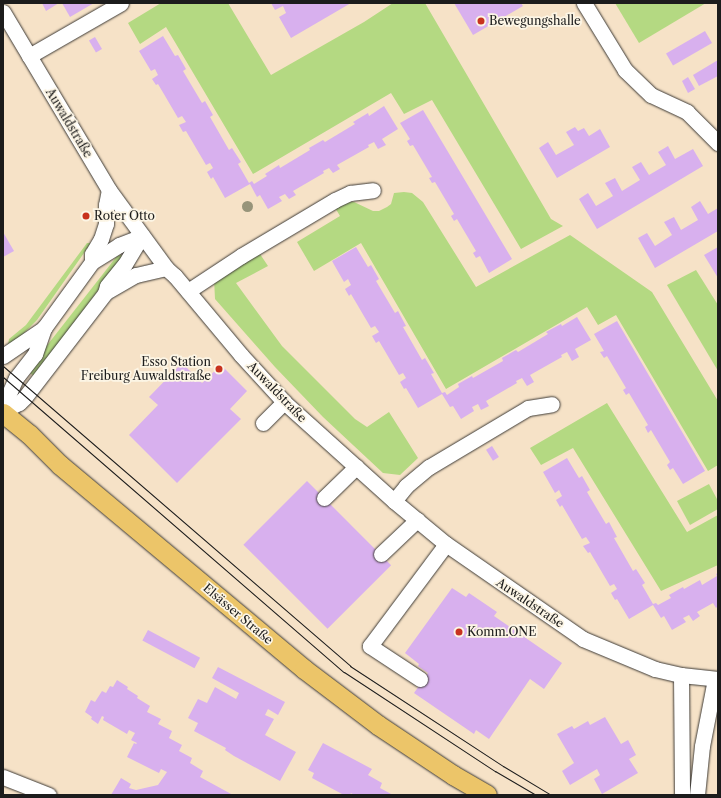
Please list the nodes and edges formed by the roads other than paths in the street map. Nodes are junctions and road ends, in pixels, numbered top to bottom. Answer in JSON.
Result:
{"nodes":[{"id":1,"x":121,"y":3,"type":"edge"},
{"id":2,"x":584,"y":3,"type":"edge"},
{"id":3,"x":3,"y":12,"type":"edge"},
{"id":4,"x":29,"y":56,"type":"junction"},
{"id":5,"x":718,"y":143,"type":"edge"},
{"id":6,"x":109,"y":190,"type":"junction"},
{"id":7,"x":373,"y":190,"type":"dead end"},
{"id":8,"x":142,"y":236,"type":"junction"},
{"id":9,"x":92,"y":262,"type":"junction"},
{"id":10,"x":166,"y":268,"type":"junction"},
{"id":11,"x":188,"y":291,"type":"junction"},
{"id":12,"x":105,"y":293,"type":"junction"},
{"id":13,"x":44,"y":328,"type":"junction"},
{"id":14,"x":3,"y":356,"type":"edge"},
{"id":15,"x":284,"y":402,"type":"junction"},
{"id":16,"x":552,"y":404,"type":"dead end"},
{"id":17,"x":3,"y":407,"type":"edge"},
{"id":18,"x":3,"y":412,"type":"edge"},
{"id":19,"x":263,"y":423,"type":"dead end"},
{"id":20,"x":353,"y":464,"type":"junction"},
{"id":21,"x":321,"y":496,"type":"dead end"},
{"id":22,"x":394,"y":501,"type":"junction"},
{"id":23,"x":417,"y":520,"type":"junction"},
{"id":24,"x":446,"y":544,"type":"junction"},
{"id":25,"x":381,"y":554,"type":"dead end"},
{"id":26,"x":681,"y":675,"type":"junction"},
{"id":27,"x":420,"y":679,"type":"dead end"},
{"id":28,"x":716,"y":679,"type":"edge"},
{"id":29,"x":3,"y":777,"type":"edge"},
{"id":30,"x":49,"y":795,"type":"edge"},
{"id":31,"x":487,"y":795,"type":"edge"},
{"id":32,"x":682,"y":795,"type":"edge"},
{"id":33,"x":697,"y":795,"type":"edge"}],
"edges":[{"from":1,"to":4,"type":"street"},
{"from":2,"to":5,"type":"street"},
{"from":3,"to":4,"type":"street","name":"Auwaldstraße"},
{"from":4,"to":6,"type":"street","name":"Auwaldstraße"},
{"from":6,"to":8,"type":"street","name":"Auwaldstraße"},
{"from":6,"to":9,"type":"street"},
{"from":7,"to":11,"type":"street"},
{"from":8,"to":9,"type":"street"},
{"from":8,"to":10,"type":"street","name":"Auwaldstraße"},
{"from":8,"to":12,"type":"street"},
{"from":9,"to":13,"type":"street"},
{"from":10,"to":11,"type":"street","name":"Auwaldstraße"},
{"from":10,"to":12,"type":"street"},
{"from":11,"to":15,"type":"street","name":"Auwaldstraße"},
{"from":12,"to":18,"type":"street"},
{"from":13,"to":14,"type":"street"},
{"from":13,"to":17,"type":"street"},
{"from":15,"to":19,"type":"street"},
{"from":15,"to":20,"type":"street","name":"Auwaldstraße"},
{"from":16,"to":22,"type":"street"},
{"from":18,"to":31,"type":"main road","name":"Elsässer Straße"},
{"from":20,"to":21,"type":"street"},
{"from":20,"to":22,"type":"street","name":"Auwaldstraße"},
{"from":22,"to":23,"type":"street","name":"Auwaldstraße"},
{"from":23,"to":24,"type":"street","name":"Auwaldstraße"},
{"from":23,"to":25,"type":"street"},
{"from":24,"to":26,"type":"street","name":"Auwaldstraße"},
{"from":24,"to":27,"type":"street"},
{"from":26,"to":28,"type":"street","name":"Auwaldstraße"},
{"from":26,"to":32,"type":"street"},
{"from":28,"to":33,"type":"street","name":"Auwaldstraße"},
{"from":29,"to":30,"type":"street"}]}
